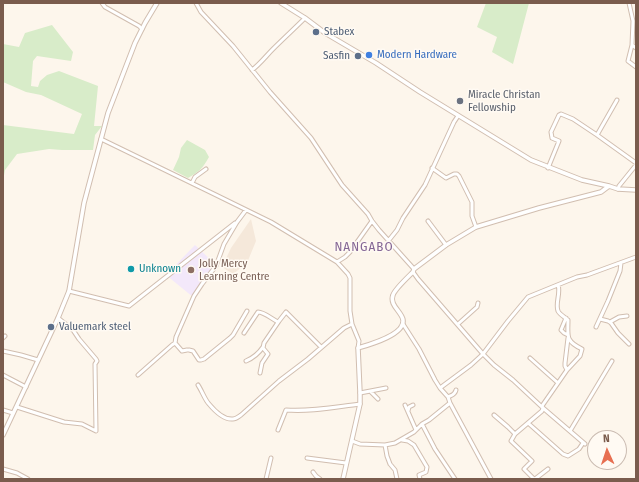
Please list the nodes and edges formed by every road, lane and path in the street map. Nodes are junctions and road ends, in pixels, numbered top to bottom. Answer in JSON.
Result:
{"nodes":[{"id":1,"x":102,"y":3,"type":"edge"},
{"id":2,"x":157,"y":3,"type":"edge"},
{"id":3,"x":196,"y":3,"type":"edge"},
{"id":4,"x":281,"y":3,"type":"edge"},
{"id":5,"x":629,"y":3,"type":"edge"},
{"id":6,"x":305,"y":18,"type":"junction"},
{"id":7,"x":142,"y":29,"type":"junction"},
{"id":8,"x":632,"y":45,"type":"junction"},
{"id":9,"x":636,"y":48,"type":"edge"},
{"id":10,"x":636,"y":67,"type":"edge"},
{"id":11,"x":252,"y":70,"type":"junction"},
{"id":12,"x":617,"y":100,"type":"dead end"},
{"id":13,"x":458,"y":116,"type":"junction"},
{"id":14,"x":597,"y":135,"type":"junction"},
{"id":15,"x":101,"y":139,"type":"junction"},
{"id":16,"x":432,"y":168,"type":"junction"},
{"id":17,"x":548,"y":168,"type":"junction"},
{"id":18,"x":206,"y":169,"type":"dead end"},
{"id":19,"x":192,"y":183,"type":"junction"},
{"id":20,"x":609,"y":186,"type":"junction"},
{"id":21,"x":618,"y":189,"type":"junction"},
{"id":22,"x":636,"y":190,"type":"edge"},
{"id":23,"x":246,"y":210,"type":"junction"},
{"id":24,"x":372,"y":221,"type":"junction"},
{"id":25,"x":428,"y":221,"type":"dead end"},
{"id":26,"x":237,"y":222,"type":"junction"},
{"id":27,"x":476,"y":227,"type":"junction"},
{"id":28,"x":389,"y":240,"type":"junction"},
{"id":29,"x":446,"y":245,"type":"junction"},
{"id":30,"x":636,"y":257,"type":"edge"},
{"id":31,"x":337,"y":262,"type":"junction"},
{"id":32,"x":621,"y":263,"type":"junction"},
{"id":33,"x":414,"y":270,"type":"junction"},
{"id":34,"x":558,"y":285,"type":"junction"},
{"id":35,"x":69,"y":291,"type":"junction"},
{"id":36,"x":478,"y":303,"type":"dead end"},
{"id":37,"x":247,"y":311,"type":"dead end"},
{"id":38,"x":627,"y":316,"type":"dead end"},
{"id":39,"x":58,"y":318,"type":"junction"},
{"id":40,"x":566,"y":318,"type":"junction"},
{"id":41,"x":600,"y":319,"type":"junction"},
{"id":42,"x":278,"y":322,"type":"junction"},
{"id":43,"x":610,"y":322,"type":"junction"},
{"id":44,"x":352,"y":324,"type":"junction"},
{"id":45,"x":403,"y":324,"type":"junction"},
{"id":46,"x":458,"y":324,"type":"junction"},
{"id":47,"x":596,"y":327,"type":"dead end"},
{"id":48,"x":244,"y":333,"type":"dead end"},
{"id":49,"x":568,"y":336,"type":"junction"},
{"id":50,"x":175,"y":343,"type":"junction"},
{"id":51,"x":629,"y":344,"type":"dead end"},
{"id":52,"x":263,"y":347,"type":"junction"},
{"id":53,"x":321,"y":347,"type":"junction"},
{"id":54,"x":358,"y":348,"type":"junction"},
{"id":55,"x":3,"y":351,"type":"edge"},
{"id":56,"x":483,"y":354,"type":"junction"},
{"id":57,"x":530,"y":358,"type":"dead end"},
{"id":58,"x":38,"y":360,"type":"junction"},
{"id":59,"x":246,"y":361,"type":"dead end"},
{"id":60,"x":612,"y":361,"type":"dead end"},
{"id":61,"x":567,"y":370,"type":"junction"},
{"id":62,"x":260,"y":373,"type":"dead end"},
{"id":63,"x":3,"y":375,"type":"edge"},
{"id":64,"x":138,"y":375,"type":"dead end"},
{"id":65,"x":558,"y":383,"type":"junction"},
{"id":66,"x":198,"y":385,"type":"dead end"},
{"id":67,"x":26,"y":386,"type":"junction"},
{"id":68,"x":386,"y":388,"type":"dead end"},
{"id":69,"x":440,"y":388,"type":"junction"},
{"id":70,"x":456,"y":390,"type":"dead end"},
{"id":71,"x":371,"y":392,"type":"junction"},
{"id":72,"x":360,"y":393,"type":"junction"},
{"id":73,"x":448,"y":397,"type":"junction"},
{"id":74,"x":378,"y":399,"type":"dead end"},
{"id":75,"x":450,"y":403,"type":"junction"},
{"id":76,"x":360,"y":404,"type":"junction"},
{"id":77,"x":405,"y":405,"type":"dead end"},
{"id":78,"x":413,"y":405,"type":"dead end"},
{"id":79,"x":17,"y":407,"type":"junction"},
{"id":80,"x":543,"y":408,"type":"junction"},
{"id":81,"x":3,"y":410,"type":"edge"},
{"id":82,"x":408,"y":411,"type":"junction"},
{"id":83,"x":13,"y":413,"type":"junction"},
{"id":84,"x":494,"y":415,"type":"dead end"},
{"id":85,"x":528,"y":423,"type":"junction"},
{"id":86,"x":422,"y":424,"type":"junction"},
{"id":87,"x":278,"y":430,"type":"dead end"},
{"id":88,"x":416,"y":430,"type":"junction"},
{"id":89,"x":570,"y":431,"type":"junction"},
{"id":90,"x":515,"y":434,"type":"junction"},
{"id":91,"x":3,"y":435,"type":"edge"},
{"id":92,"x":352,"y":440,"type":"junction"},
{"id":93,"x":402,"y":440,"type":"junction"},
{"id":94,"x":385,"y":445,"type":"junction"},
{"id":95,"x":271,"y":458,"type":"dead end"},
{"id":96,"x":307,"y":458,"type":"dead end"},
{"id":97,"x":346,"y":463,"type":"junction"},
{"id":98,"x":3,"y":469,"type":"edge"},
{"id":99,"x":548,"y":469,"type":"dead end"},
{"id":100,"x":313,"y":472,"type":"dead end"},
{"id":101,"x":28,"y":479,"type":"edge"},
{"id":102,"x":266,"y":479,"type":"edge"},
{"id":103,"x":320,"y":479,"type":"edge"},
{"id":104,"x":343,"y":479,"type":"edge"},
{"id":105,"x":397,"y":479,"type":"edge"},
{"id":106,"x":420,"y":479,"type":"edge"},
{"id":107,"x":455,"y":479,"type":"edge"},
{"id":108,"x":491,"y":479,"type":"edge"},
{"id":109,"x":534,"y":479,"type":"edge"}],
"edges":[{"from":1,"to":7,"type":"street"},
{"from":2,"to":7,"type":"street"},
{"from":3,"to":11,"type":"street"},
{"from":4,"to":6,"type":"street"},
{"from":5,"to":8,"type":"street"},
{"from":6,"to":11,"type":"street"},
{"from":6,"to":13,"type":"street"},
{"from":7,"to":15,"type":"street"},
{"from":8,"to":9,"type":"street"},
{"from":8,"to":10,"type":"street"},
{"from":11,"to":24,"type":"street"},
{"from":12,"to":14,"type":"street"},
{"from":13,"to":16,"type":"street"},
{"from":13,"to":17,"type":"street"},
{"from":14,"to":17,"type":"street"},
{"from":14,"to":21,"type":"street"},
{"from":15,"to":19,"type":"street"},
{"from":15,"to":35,"type":"street"},
{"from":16,"to":27,"type":"street"},
{"from":16,"to":28,"type":"street"},
{"from":17,"to":20,"type":"street"},
{"from":18,"to":19,"type":"street"},
{"from":19,"to":23,"type":"street"},
{"from":20,"to":21,"type":"street"},
{"from":20,"to":27,"type":"street"},
{"from":21,"to":22,"type":"street"},
{"from":23,"to":26,"type":"street"},
{"from":23,"to":31,"type":"street"},
{"from":24,"to":28,"type":"street"},
{"from":24,"to":31,"type":"street"},
{"from":25,"to":29,"type":"street"},
{"from":26,"to":35,"type":"street"},
{"from":26,"to":50,"type":"street"},
{"from":27,"to":29,"type":"street"},
{"from":28,"to":33,"type":"street"},
{"from":29,"to":33,"type":"street"},
{"from":30,"to":32,"type":"street"},
{"from":31,"to":44,"type":"street"},
{"from":32,"to":34,"type":"street"},
{"from":32,"to":41,"type":"street"},
{"from":33,"to":45,"type":"street"},
{"from":33,"to":46,"type":"street"},
{"from":34,"to":40,"type":"street"},
{"from":34,"to":56,"type":"street"},
{"from":35,"to":39,"type":"street"},
{"from":36,"to":46,"type":"street"},
{"from":37,"to":50,"type":"street"},
{"from":38,"to":43,"type":"street"},
{"from":39,"to":58,"type":"street"},
{"from":39,"to":79,"type":"street"},
{"from":40,"to":49,"type":"street"},
{"from":40,"to":49,"type":"street"},
{"from":41,"to":43,"type":"street"},
{"from":41,"to":47,"type":"street"},
{"from":42,"to":48,"type":"street"},
{"from":42,"to":52,"type":"street"},
{"from":42,"to":53,"type":"street"},
{"from":43,"to":51,"type":"street"},
{"from":44,"to":53,"type":"street"},
{"from":44,"to":54,"type":"street"},
{"from":45,"to":54,"type":"street"},
{"from":45,"to":69,"type":"street"},
{"from":46,"to":56,"type":"street"},
{"from":49,"to":61,"type":"street"},
{"from":49,"to":61,"type":"street"},
{"from":50,"to":64,"type":"street"},
{"from":52,"to":59,"type":"street"},
{"from":52,"to":62,"type":"street"},
{"from":53,"to":66,"type":"street"},
{"from":54,"to":72,"type":"street"},
{"from":55,"to":58,"type":"street"},
{"from":56,"to":69,"type":"street"},
{"from":56,"to":80,"type":"street"},
{"from":57,"to":65,"type":"street"},
{"from":58,"to":67,"type":"street"},
{"from":60,"to":89,"type":"street"},
{"from":61,"to":65,"type":"street"},
{"from":63,"to":67,"type":"street"},
{"from":65,"to":80,"type":"street"},
{"from":67,"to":79,"type":"street"},
{"from":68,"to":71,"type":"street"},
{"from":69,"to":73,"type":"street"},
{"from":70,"to":73,"type":"street"},
{"from":71,"to":72,"type":"street"},
{"from":71,"to":74,"type":"street"},
{"from":72,"to":76,"type":"street"},
{"from":73,"to":75,"type":"street"},
{"from":75,"to":86,"type":"street"},
{"from":75,"to":108,"type":"street"},
{"from":76,"to":87,"type":"street"},
{"from":76,"to":92,"type":"street"},
{"from":77,"to":82,"type":"street"},
{"from":78,"to":82,"type":"street"},
{"from":79,"to":83,"type":"street"},
{"from":80,"to":85,"type":"street"},
{"from":80,"to":89,"type":"street"},
{"from":81,"to":83,"type":"street"},
{"from":82,"to":88,"type":"street"},
{"from":83,"to":91,"type":"street"},
{"from":84,"to":90,"type":"street"},
{"from":85,"to":89,"type":"street"},
{"from":85,"to":90,"type":"street"},
{"from":86,"to":88,"type":"street"},
{"from":86,"to":107,"type":"street"},
{"from":88,"to":93,"type":"street"},
{"from":90,"to":109,"type":"street"},
{"from":92,"to":94,"type":"street"},
{"from":92,"to":97,"type":"street"},
{"from":93,"to":94,"type":"street"},
{"from":93,"to":106,"type":"street"},
{"from":94,"to":105,"type":"street"},
{"from":95,"to":102,"type":"street"},
{"from":96,"to":97,"type":"street"},
{"from":97,"to":104,"type":"street"},
{"from":98,"to":101,"type":"street"},
{"from":99,"to":109,"type":"street"},
{"from":100,"to":103,"type":"street"}]}
